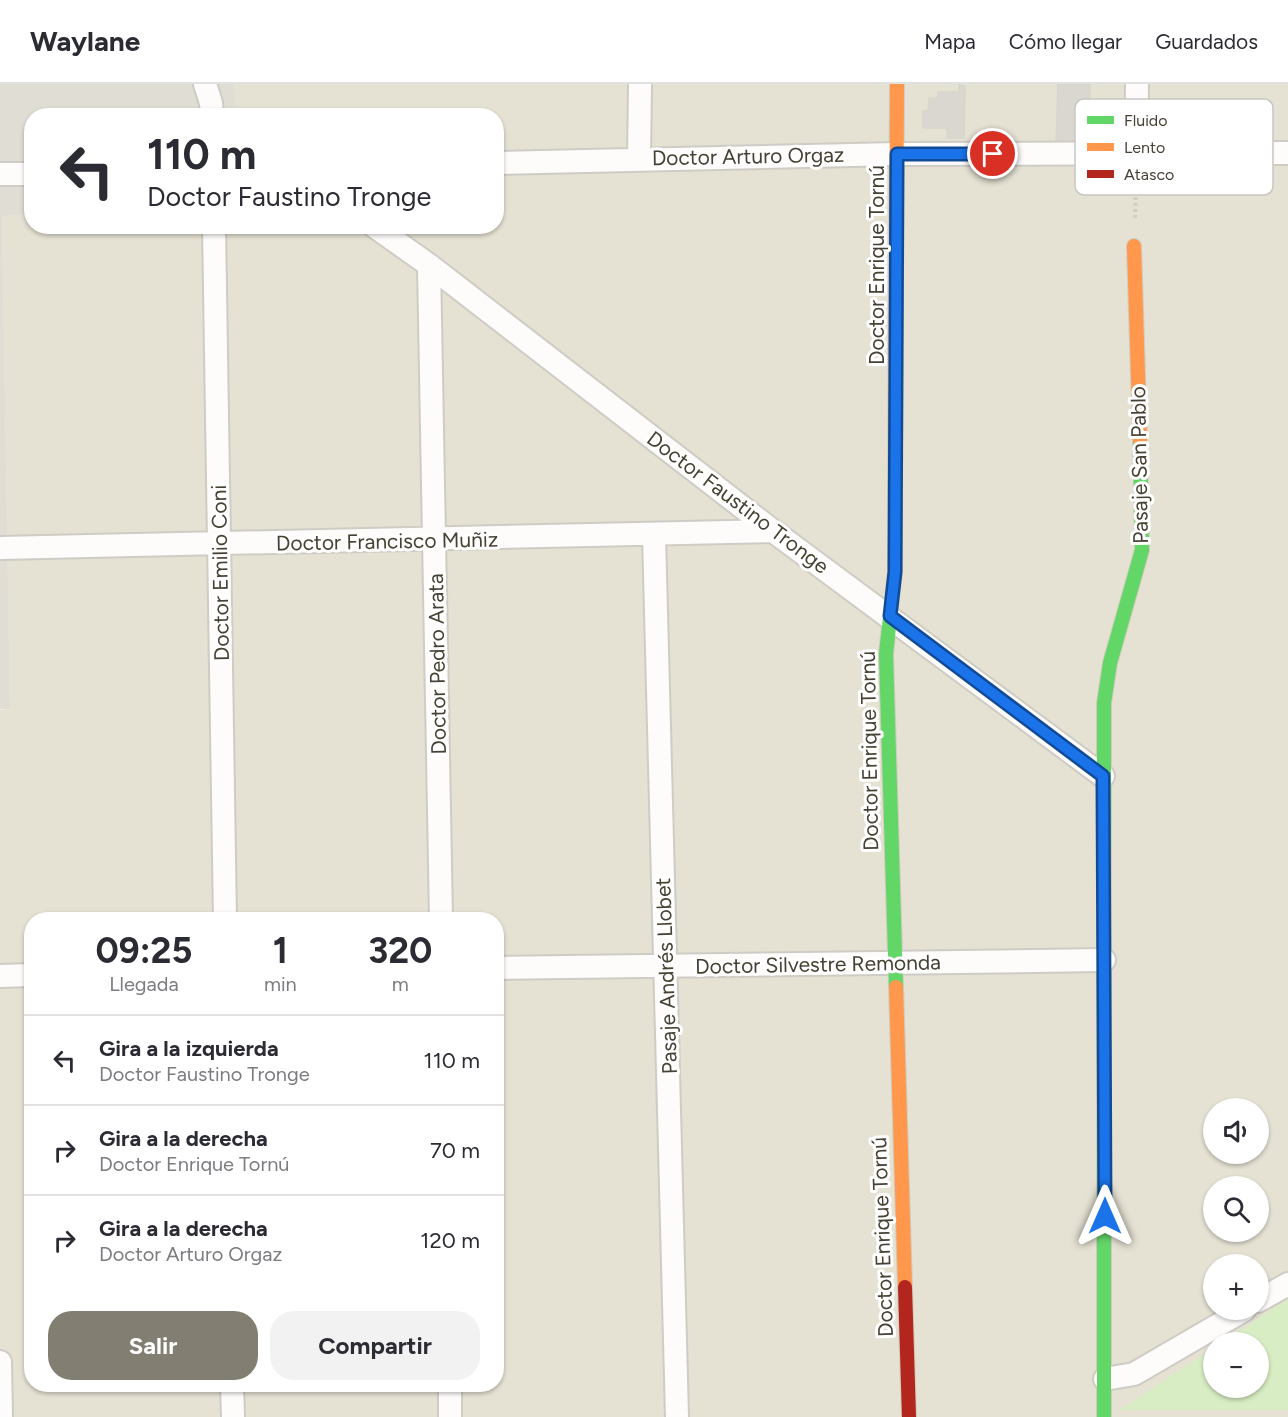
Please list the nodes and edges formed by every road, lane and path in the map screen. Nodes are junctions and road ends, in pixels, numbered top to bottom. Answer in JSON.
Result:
{"nodes":[{"id":1,"x":205,"y":84,"type":"edge"},
{"id":2,"x":640,"y":84,"type":"edge"},
{"id":3,"x":897,"y":84,"type":"edge"},
{"id":4,"x":211,"y":108,"type":"edge"},
{"id":5,"x":1273,"y":153,"type":"edge"},
{"id":6,"x":1288,"y":153,"type":"edge"},
{"id":7,"x":897,"y":154,"type":"junction"},
{"id":8,"x":1075,"y":154,"type":"edge"},
{"id":9,"x":639,"y":159,"type":"junction"},
{"id":10,"x":504,"y":163,"type":"edge"},
{"id":11,"x":0,"y":174,"type":"edge"},
{"id":12,"x":24,"y":174,"type":"edge"},
{"id":13,"x":1136,"y":195,"type":"edge"},
{"id":14,"x":214,"y":234,"type":"edge"},
{"id":15,"x":385,"y":234,"type":"edge"},
{"id":16,"x":1134,"y":246,"type":"joint"},
{"id":17,"x":429,"y":265,"type":"junction"},
{"id":18,"x":773,"y":531,"type":"junction"},
{"id":19,"x":654,"y":535,"type":"junction"},
{"id":20,"x":434,"y":540,"type":"junction"},
{"id":21,"x":219,"y":544,"type":"junction"},
{"id":22,"x":0,"y":548,"type":"edge"},
{"id":23,"x":890,"y":616,"type":"junction"},
{"id":24,"x":1103,"y":776,"type":"junction"},
{"id":25,"x":225,"y":912,"type":"edge"},
{"id":26,"x":441,"y":912,"type":"edge"},
{"id":27,"x":1104,"y":960,"type":"junction"},
{"id":28,"x":894,"y":963,"type":"junction"},
{"id":29,"x":665,"y":966,"type":"junction"},
{"id":30,"x":504,"y":968,"type":"edge"},
{"id":31,"x":24,"y":975,"type":"edge"},
{"id":32,"x":0,"y":976,"type":"edge"},
{"id":33,"x":1288,"y":1284,"type":"edge"},
{"id":34,"x":1269,"y":1295,"type":"edge"},
{"id":35,"x":1227,"y":1320,"type":"edge"},
{"id":36,"x":0,"y":1362,"type":"edge"},
{"id":37,"x":1105,"y":1379,"type":"junction"},
{"id":38,"x":232,"y":1392,"type":"edge"},
{"id":39,"x":450,"y":1392,"type":"edge"},
{"id":40,"x":1,"y":1417,"type":"edge"},
{"id":41,"x":233,"y":1417,"type":"edge"},
{"id":42,"x":450,"y":1417,"type":"edge"},
{"id":43,"x":677,"y":1417,"type":"edge"},
{"id":44,"x":909,"y":1417,"type":"edge"},
{"id":45,"x":1104,"y":1417,"type":"edge"}],
"edges":[{"from":1,"to":4,"type":"street"},
{"from":2,"to":9,"type":"street"},
{"from":3,"to":7,"type":"street","name":"Doctor Enrique Tornú"},
{"from":5,"to":6,"type":"street","name":"Doctor Arturo Orgaz"},
{"from":7,"to":8,"type":"street","name":"Doctor Arturo Orgaz"},
{"from":7,"to":9,"type":"street","name":"Doctor Arturo Orgaz"},
{"from":7,"to":23,"type":"street","name":"Doctor Enrique Tornú"},
{"from":9,"to":10,"type":"street","name":"Doctor Arturo Orgaz"},
{"from":11,"to":12,"type":"street"},
{"from":13,"to":16,"type":"path"},
{"from":14,"to":21,"type":"street","name":"Doctor Emilio Coni"},
{"from":15,"to":17,"type":"street","name":"Doctor Faustino Tronge"},
{"from":16,"to":24,"type":"street","name":"Pasaje San Pablo"},
{"from":17,"to":18,"type":"street","name":"Doctor Faustino Tronge"},
{"from":17,"to":20,"type":"street","name":"Doctor Pedro Arata"},
{"from":18,"to":19,"type":"street","name":"Doctor Francisco Muñiz"},
{"from":18,"to":23,"type":"street","name":"Doctor Faustino Tronge"},
{"from":19,"to":20,"type":"street","name":"Doctor Francisco Muñiz"},
{"from":19,"to":29,"type":"street","name":"Pasaje Andrés Llobet"},
{"from":20,"to":21,"type":"street","name":"Doctor Francisco Muñiz"},
{"from":20,"to":26,"type":"street","name":"Doctor Pedro Arata"},
{"from":21,"to":22,"type":"street","name":"Doctor Francisco Muñiz"},
{"from":21,"to":25,"type":"street","name":"Doctor Emilio Coni"},
{"from":23,"to":24,"type":"street","name":"Doctor Faustino Tronge"},
{"from":23,"to":28,"type":"street","name":"Doctor Enrique Tornú"},
{"from":24,"to":27,"type":"street","name":"Pasaje San Pablo"},
{"from":27,"to":28,"type":"street","name":"Doctor Silvestre Remonda"},
{"from":27,"to":37,"type":"street","name":"Pasaje San Pablo"},
{"from":28,"to":29,"type":"street","name":"Doctor Silvestre Remonda"},
{"from":28,"to":44,"type":"street","name":"Doctor Enrique Tornú"},
{"from":29,"to":30,"type":"street","name":"Doctor Silvestre Remonda"},
{"from":29,"to":43,"type":"street","name":"Pasaje Andrés Llobet"},
{"from":31,"to":32,"type":"street"},
{"from":33,"to":34,"type":"street"},
{"from":35,"to":37,"type":"street"},
{"from":36,"to":40,"type":"street"},
{"from":37,"to":45,"type":"street","name":"Pasaje San Pablo"},
{"from":38,"to":41,"type":"street"},
{"from":39,"to":42,"type":"street"}]}
